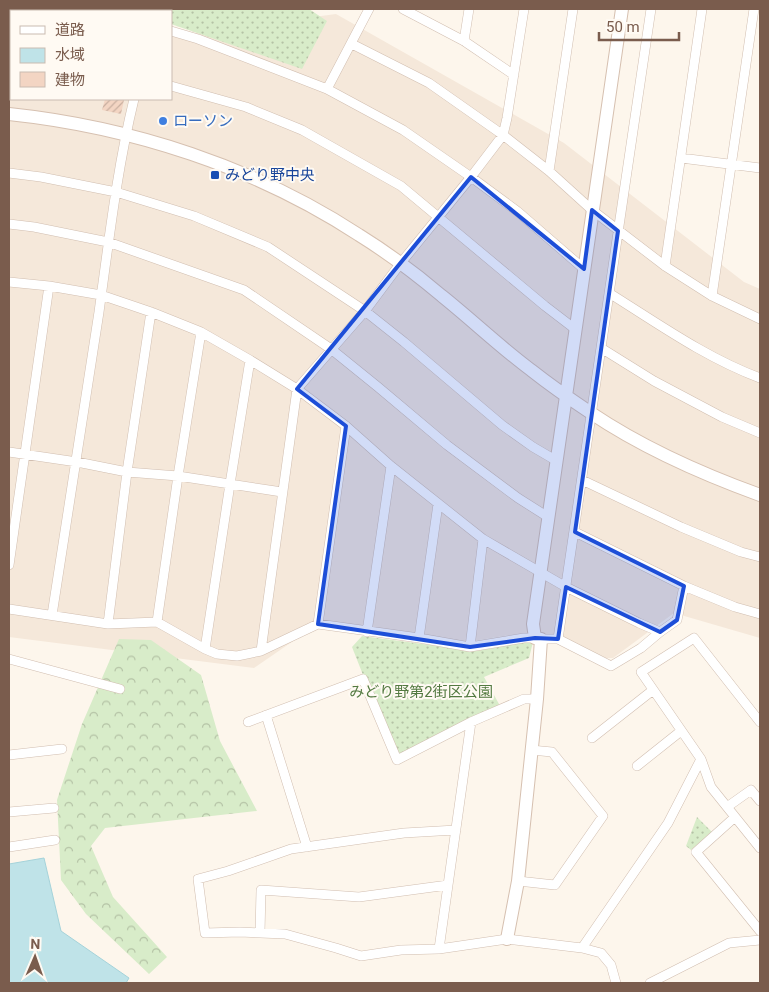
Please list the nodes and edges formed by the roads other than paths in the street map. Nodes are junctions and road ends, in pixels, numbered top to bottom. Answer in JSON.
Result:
{"nodes":[{"id":1,"x":369,"y":9,"type":"edge"},
{"id":2,"x":403,"y":9,"type":"edge"},
{"id":3,"x":469,"y":9,"type":"edge"},
{"id":4,"x":524,"y":9,"type":"edge"},
{"id":5,"x":573,"y":9,"type":"edge"},
{"id":6,"x":622,"y":9,"type":"edge"},
{"id":7,"x":651,"y":9,"type":"edge"},
{"id":8,"x":702,"y":9,"type":"edge"},
{"id":9,"x":754,"y":9,"type":"edge"},
{"id":10,"x":172,"y":31,"type":"edge"},
{"id":11,"x":464,"y":41,"type":"junction"},
{"id":12,"x":352,"y":44,"type":"junction"},
{"id":13,"x":514,"y":75,"type":"junction"},
{"id":14,"x":172,"y":86,"type":"edge"},
{"id":15,"x":327,"y":89,"type":"junction"},
{"id":16,"x":134,"y":100,"type":"edge"},
{"id":17,"x":9,"y":114,"type":"edge"},
{"id":18,"x":126,"y":134,"type":"junction"},
{"id":19,"x":503,"y":135,"type":"junction"},
{"id":20,"x":681,"y":158,"type":"junction"},
{"id":21,"x":731,"y":164,"type":"junction"},
{"id":22,"x":760,"y":168,"type":"edge"},
{"id":23,"x":550,"y":171,"type":"junction"},
{"id":24,"x":9,"y":174,"type":"edge"},
{"id":25,"x":471,"y":176,"type":"junction"},
{"id":26,"x":116,"y":192,"type":"junction"},
{"id":27,"x":592,"y":210,"type":"junction"},
{"id":28,"x":439,"y":217,"type":"junction"},
{"id":29,"x":9,"y":224,"type":"edge"},
{"id":30,"x":618,"y":231,"type":"junction"},
{"id":31,"x":108,"y":242,"type":"junction"},
{"id":32,"x":400,"y":264,"type":"junction"},
{"id":33,"x":665,"y":266,"type":"junction"},
{"id":34,"x":584,"y":270,"type":"junction"},
{"id":35,"x":9,"y":282,"type":"edge"},
{"id":36,"x":49,"y":286,"type":"junction"},
{"id":37,"x":609,"y":292,"type":"junction"},
{"id":38,"x":101,"y":294,"type":"junction"},
{"id":39,"x":712,"y":296,"type":"junction"},
{"id":40,"x":364,"y":311,"type":"junction"},
{"id":41,"x":151,"y":312,"type":"junction"},
{"id":42,"x":760,"y":319,"type":"edge"},
{"id":43,"x":576,"y":329,"type":"junction"},
{"id":44,"x":200,"y":332,"type":"junction"},
{"id":45,"x":601,"y":348,"type":"junction"},
{"id":46,"x":331,"y":349,"type":"junction"},
{"id":47,"x":250,"y":360,"type":"junction"},
{"id":48,"x":760,"y":378,"type":"edge"},
{"id":49,"x":297,"y":390,"type":"junction"},
{"id":50,"x":566,"y":395,"type":"junction"},
{"id":51,"x":592,"y":413,"type":"junction"},
{"id":52,"x":346,"y":426,"type":"junction"},
{"id":53,"x":760,"y":433,"type":"edge"},
{"id":54,"x":9,"y":452,"type":"edge"},
{"id":55,"x":25,"y":454,"type":"junction"},
{"id":56,"x":557,"y":461,"type":"junction"},
{"id":57,"x":77,"y":462,"type":"junction"},
{"id":58,"x":391,"y":466,"type":"junction"},
{"id":59,"x":127,"y":472,"type":"junction"},
{"id":60,"x":178,"y":476,"type":"junction"},
{"id":61,"x":582,"y":480,"type":"junction"},
{"id":62,"x":230,"y":484,"type":"junction"},
{"id":63,"x":282,"y":492,"type":"junction"},
{"id":64,"x":760,"y":496,"type":"edge"},
{"id":65,"x":438,"y":504,"type":"junction"},
{"id":66,"x":548,"y":517,"type":"junction"},
{"id":67,"x":575,"y":532,"type":"junction"},
{"id":68,"x":483,"y":539,"type":"junction"},
{"id":69,"x":760,"y":558,"type":"edge"},
{"id":70,"x":9,"y":565,"type":"edge"},
{"id":71,"x":540,"y":573,"type":"junction"},
{"id":72,"x":684,"y":586,"type":"junction"},
{"id":73,"x":566,"y":587,"type":"junction"},
{"id":74,"x":9,"y":610,"type":"edge"},
{"id":75,"x":760,"y":614,"type":"edge"},
{"id":76,"x":52,"y":615,"type":"junction"},
{"id":77,"x":158,"y":622,"type":"junction"},
{"id":78,"x":108,"y":624,"type":"junction"},
{"id":79,"x":318,"y":624,"type":"junction"},
{"id":80,"x":367,"y":632,"type":"junction"},
{"id":81,"x":660,"y":632,"type":"junction"},
{"id":82,"x":418,"y":638,"type":"junction"},
{"id":83,"x":538,"y":639,"type":"junction"},
{"id":84,"x":558,"y":639,"type":"junction"},
{"id":85,"x":470,"y":647,"type":"junction"},
{"id":86,"x":206,"y":649,"type":"junction"},
{"id":87,"x":261,"y":651,"type":"junction"},
{"id":88,"x":9,"y":659,"type":"edge"},
{"id":89,"x":120,"y":689,"type":"dead end"},
{"id":90,"x":653,"y":690,"type":"junction"},
{"id":91,"x":537,"y":699,"type":"junction"},
{"id":92,"x":266,"y":716,"type":"junction"},
{"id":93,"x":248,"y":722,"type":"dead end"},
{"id":94,"x":471,"y":722,"type":"junction"},
{"id":95,"x":760,"y":722,"type":"edge"},
{"id":96,"x":681,"y":731,"type":"junction"},
{"id":97,"x":592,"y":738,"type":"dead end"},
{"id":98,"x":62,"y":749,"type":"dead end"},
{"id":99,"x":531,"y":750,"type":"junction"},
{"id":100,"x":9,"y":755,"type":"edge"},
{"id":101,"x":701,"y":759,"type":"junction"},
{"id":102,"x":637,"y":766,"type":"dead end"},
{"id":103,"x":760,"y":801,"type":"edge"},
{"id":104,"x":727,"y":807,"type":"junction"},
{"id":105,"x":54,"y":808,"type":"dead end"},
{"id":106,"x":9,"y":812,"type":"edge"},
{"id":107,"x":735,"y":817,"type":"junction"},
{"id":108,"x":456,"y":830,"type":"junction"},
{"id":109,"x":55,"y":840,"type":"dead end"},
{"id":110,"x":759,"y":846,"type":"edge"},
{"id":111,"x":9,"y":847,"type":"edge"},
{"id":112,"x":307,"y":847,"type":"junction"},
{"id":113,"x":518,"y":881,"type":"junction"},
{"id":114,"x":448,"y":885,"type":"junction"},
{"id":115,"x":760,"y":931,"type":"edge"},
{"id":116,"x":260,"y":933,"type":"junction"},
{"id":117,"x":506,"y":939,"type":"junction"},
{"id":118,"x":760,"y":940,"type":"edge"},
{"id":119,"x":582,"y":948,"type":"junction"},
{"id":120,"x":440,"y":949,"type":"junction"},
{"id":121,"x":616,"y":983,"type":"edge"},
{"id":122,"x":650,"y":983,"type":"edge"}],
"edges":[{"from":1,"to":12,"type":"street"},
{"from":2,"to":11,"type":"street"},
{"from":3,"to":11,"type":"street"},
{"from":4,"to":13,"type":"street"},
{"from":5,"to":23,"type":"street"},
{"from":6,"to":27,"type":"street"},
{"from":7,"to":30,"type":"street"},
{"from":8,"to":20,"type":"street"},
{"from":9,"to":21,"type":"street"},
{"from":10,"to":15,"type":"street"},
{"from":11,"to":13,"type":"street"},
{"from":12,"to":15,"type":"street"},
{"from":12,"to":19,"type":"street"},
{"from":13,"to":19,"type":"street"},
{"from":14,"to":28,"type":"street"},
{"from":15,"to":25,"type":"street"},
{"from":16,"to":18,"type":"street"},
{"from":17,"to":18,"type":"street"},
{"from":18,"to":26,"type":"street"},
{"from":18,"to":32,"type":"street"},
{"from":19,"to":23,"type":"street"},
{"from":19,"to":25,"type":"street"},
{"from":20,"to":21,"type":"street"},
{"from":20,"to":33,"type":"street"},
{"from":21,"to":22,"type":"street"},
{"from":21,"to":39,"type":"street"},
{"from":23,"to":27,"type":"street"},
{"from":24,"to":26,"type":"street"},
{"from":25,"to":28,"type":"street"},
{"from":25,"to":34,"type":"street"},
{"from":26,"to":31,"type":"street"},
{"from":26,"to":40,"type":"street"},
{"from":27,"to":30,"type":"street"},
{"from":27,"to":34,"type":"street"},
{"from":28,"to":32,"type":"street"},
{"from":28,"to":43,"type":"street"},
{"from":29,"to":31,"type":"street"},
{"from":30,"to":33,"type":"street"},
{"from":30,"to":37,"type":"street"},
{"from":31,"to":38,"type":"street"},
{"from":31,"to":46,"type":"street"},
{"from":32,"to":40,"type":"street"},
{"from":32,"to":50,"type":"street"},
{"from":33,"to":39,"type":"street"},
{"from":34,"to":43,"type":"street"},
{"from":35,"to":36,"type":"street"},
{"from":36,"to":38,"type":"street"},
{"from":36,"to":55,"type":"street"},
{"from":37,"to":45,"type":"street"},
{"from":37,"to":48,"type":"street"},
{"from":38,"to":41,"type":"street"},
{"from":38,"to":57,"type":"street"},
{"from":39,"to":42,"type":"street"},
{"from":40,"to":46,"type":"street"},
{"from":40,"to":56,"type":"street"},
{"from":41,"to":44,"type":"street"},
{"from":41,"to":59,"type":"street"},
{"from":43,"to":50,"type":"street"},
{"from":44,"to":47,"type":"street"},
{"from":44,"to":60,"type":"street"},
{"from":45,"to":51,"type":"street"},
{"from":45,"to":53,"type":"street"},
{"from":46,"to":49,"type":"street"},
{"from":46,"to":66,"type":"street"},
{"from":47,"to":49,"type":"street"},
{"from":47,"to":62,"type":"street"},
{"from":49,"to":52,"type":"street"},
{"from":49,"to":63,"type":"street"},
{"from":50,"to":51,"type":"street"},
{"from":50,"to":56,"type":"street"},
{"from":51,"to":61,"type":"street"},
{"from":51,"to":64,"type":"street"},
{"from":52,"to":58,"type":"street"},
{"from":52,"to":79,"type":"street"},
{"from":54,"to":55,"type":"street"},
{"from":55,"to":57,"type":"street"},
{"from":55,"to":70,"type":"street"},
{"from":56,"to":66,"type":"street"},
{"from":57,"to":59,"type":"street"},
{"from":57,"to":76,"type":"street"},
{"from":58,"to":65,"type":"street"},
{"from":58,"to":80,"type":"street"},
{"from":59,"to":60,"type":"street"},
{"from":59,"to":78,"type":"street"},
{"from":60,"to":62,"type":"street"},
{"from":60,"to":77,"type":"street"},
{"from":61,"to":67,"type":"street"},
{"from":61,"to":69,"type":"street"},
{"from":62,"to":63,"type":"street"},
{"from":62,"to":86,"type":"street"},
{"from":63,"to":87,"type":"street"},
{"from":65,"to":68,"type":"street"},
{"from":65,"to":82,"type":"street"},
{"from":66,"to":71,"type":"street"},
{"from":67,"to":72,"type":"street"},
{"from":67,"to":73,"type":"street"},
{"from":68,"to":71,"type":"street"},
{"from":68,"to":85,"type":"street"},
{"from":71,"to":73,"type":"street"},
{"from":71,"to":83,"type":"street"},
{"from":72,"to":75,"type":"street"},
{"from":72,"to":81,"type":"street"},
{"from":73,"to":81,"type":"street"},
{"from":73,"to":84,"type":"street"},
{"from":74,"to":76,"type":"street"},
{"from":76,"to":78,"type":"street"},
{"from":77,"to":78,"type":"street"},
{"from":77,"to":86,"type":"street"},
{"from":79,"to":80,"type":"street"},
{"from":79,"to":87,"type":"street"},
{"from":80,"to":82,"type":"street"},
{"from":81,"to":84,"type":"street"},
{"from":82,"to":85,"type":"street"},
{"from":83,"to":84,"type":"street"},
{"from":83,"to":85,"type":"street"},
{"from":83,"to":91,"type":"street"},
{"from":86,"to":87,"type":"street"},
{"from":88,"to":89,"type":"street"},
{"from":90,"to":95,"type":"street"},
{"from":90,"to":96,"type":"street"},
{"from":90,"to":97,"type":"street"},
{"from":91,"to":94,"type":"street"},
{"from":91,"to":99,"type":"street"},
{"from":92,"to":93,"type":"street"},
{"from":92,"to":94,"type":"street"},
{"from":92,"to":112,"type":"street"},
{"from":94,"to":108,"type":"street"},
{"from":96,"to":101,"type":"street"},
{"from":96,"to":102,"type":"street"},
{"from":98,"to":100,"type":"street"},
{"from":99,"to":113,"type":"street"},
{"from":99,"to":113,"type":"street"},
{"from":101,"to":104,"type":"street"},
{"from":101,"to":119,"type":"street"},
{"from":103,"to":104,"type":"street"},
{"from":104,"to":107,"type":"street"},
{"from":105,"to":106,"type":"street"},
{"from":107,"to":110,"type":"street"},
{"from":107,"to":115,"type":"street"},
{"from":108,"to":112,"type":"street"},
{"from":108,"to":114,"type":"street"},
{"from":109,"to":111,"type":"street"},
{"from":112,"to":116,"type":"street"},
{"from":113,"to":117,"type":"street"},
{"from":114,"to":116,"type":"street"},
{"from":114,"to":120,"type":"street"},
{"from":116,"to":120,"type":"street"},
{"from":117,"to":119,"type":"street"},
{"from":117,"to":120,"type":"street"},
{"from":118,"to":122,"type":"street"},
{"from":119,"to":121,"type":"street"}]}
